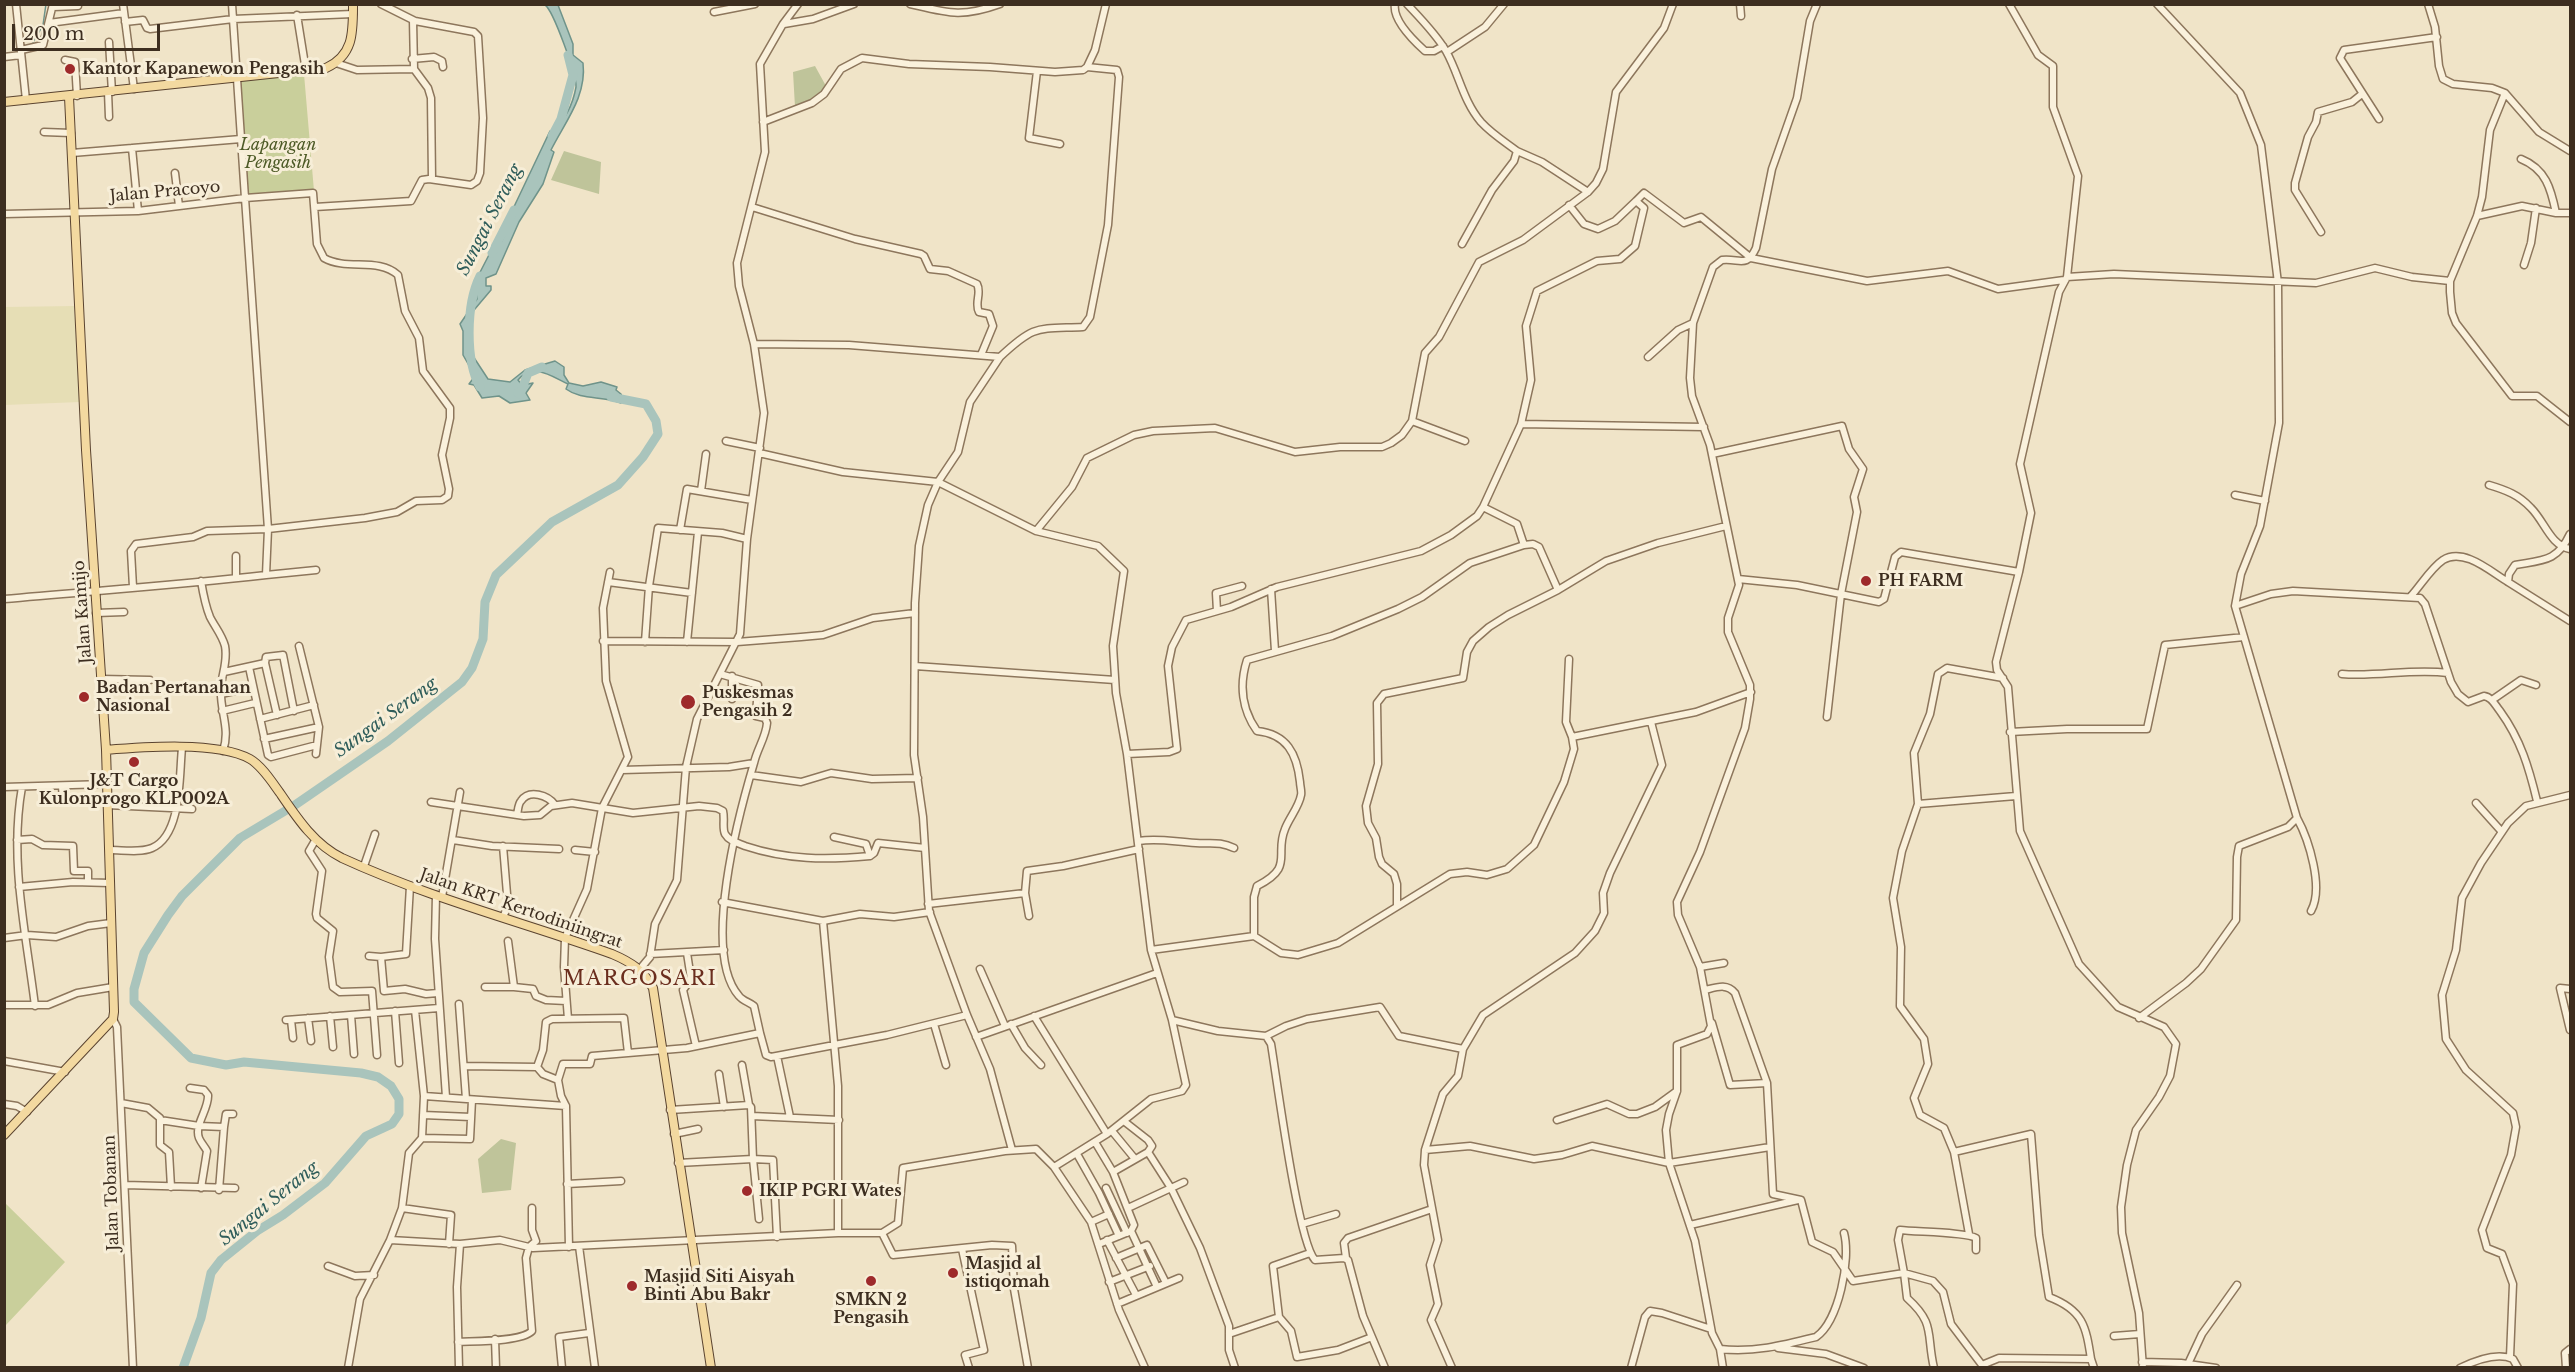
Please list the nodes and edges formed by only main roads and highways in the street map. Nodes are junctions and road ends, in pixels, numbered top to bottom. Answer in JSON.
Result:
{"nodes":[{"id":1,"x":353,"y":4,"type":"edge"},
{"id":2,"x":73,"y":96,"type":"junction"},
{"id":3,"x":4,"y":102,"type":"edge"},
{"id":4,"x":106,"y":750,"type":"junction"},
{"id":5,"x":6,"y":1133,"type":"edge"},
{"id":6,"x":711,"y":1368,"type":"edge"}],
"edges":[{"from":1,"to":2,"type":"main road"},
{"from":2,"to":3,"type":"main road"},
{"from":2,"to":4,"type":"main road","name":"Jalan Kamijo"},
{"from":4,"to":5,"type":"main road","name":"Jalan Kamijo"},
{"from":4,"to":6,"type":"main road","name":"Jalan KRT Kertodiniingrat"}]}
